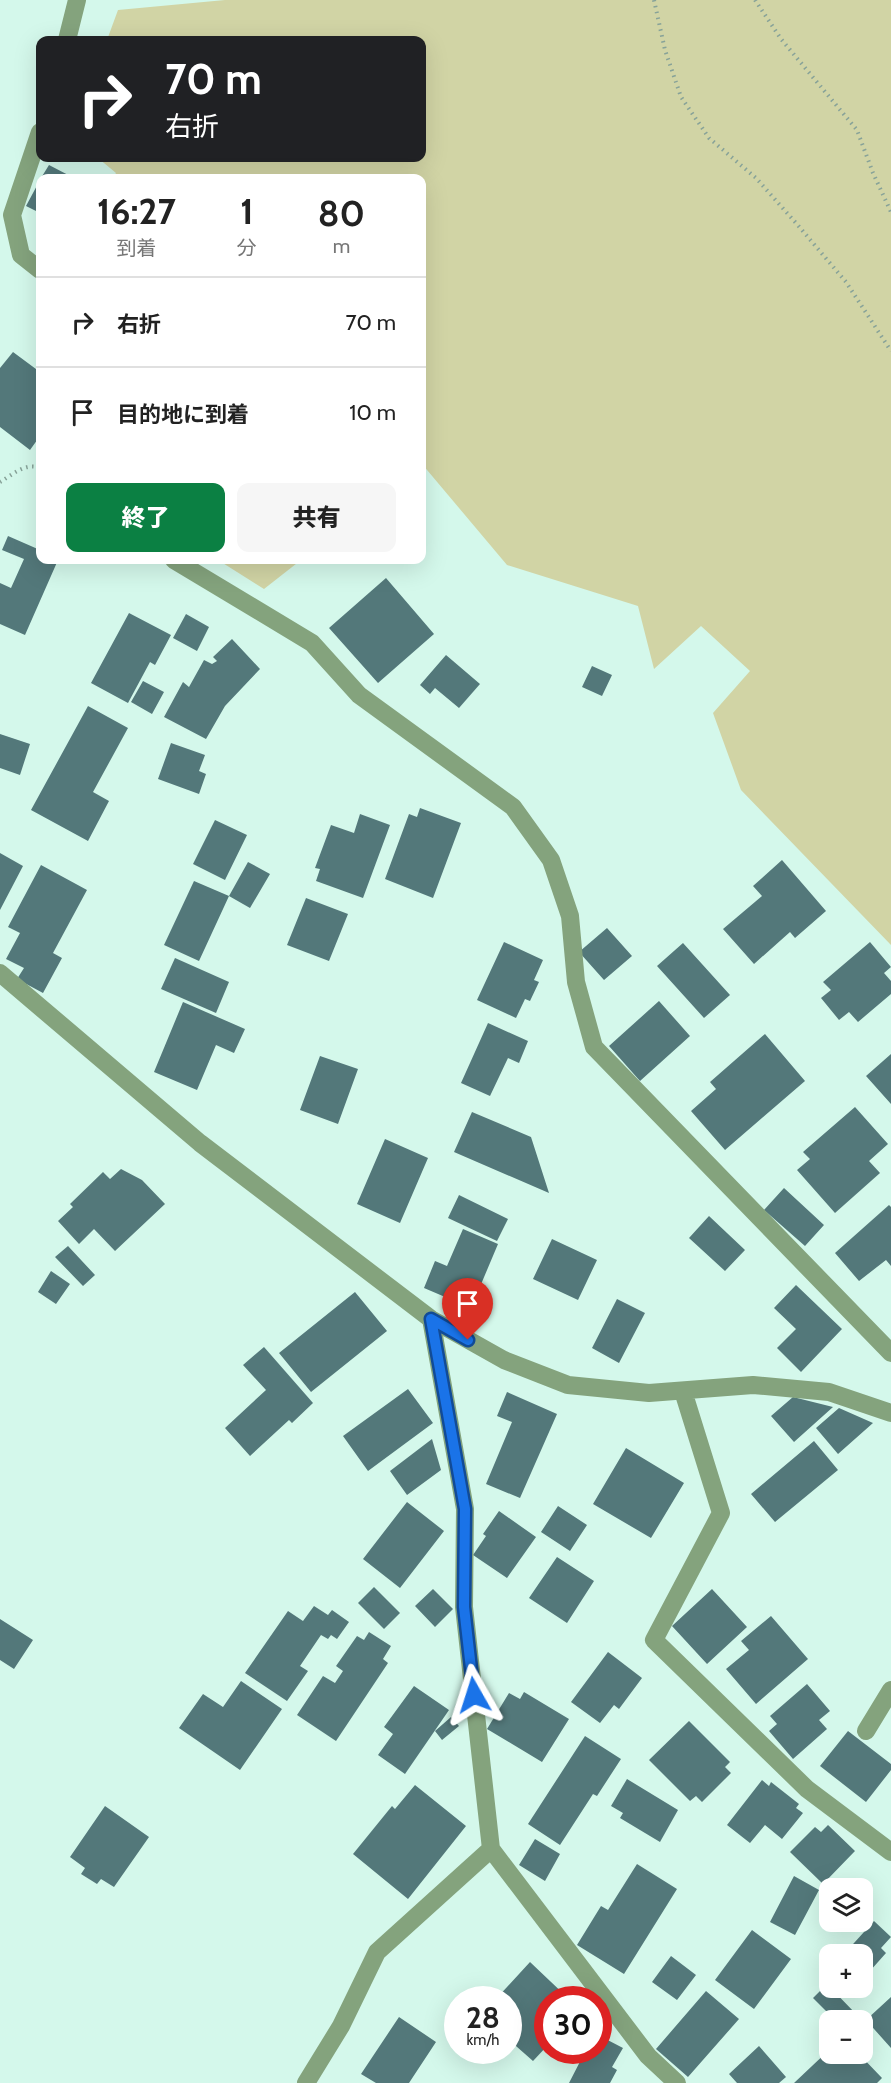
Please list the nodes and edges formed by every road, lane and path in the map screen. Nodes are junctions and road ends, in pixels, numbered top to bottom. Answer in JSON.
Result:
{"nodes":[{"id":1,"x":77,"y":0,"type":"edge"},
{"id":2,"x":654,"y":0,"type":"edge"},
{"id":3,"x":755,"y":0,"type":"edge"},
{"id":4,"x":68,"y":36,"type":"edge"},
{"id":5,"x":36,"y":144,"type":"edge"},
{"id":6,"x":891,"y":212,"type":"edge"},
{"id":7,"x":36,"y":267,"type":"edge"},
{"id":8,"x":891,"y":351,"type":"edge"},
{"id":9,"x":36,"y":467,"type":"edge"},
{"id":10,"x":0,"y":482,"type":"edge"},
{"id":11,"x":181,"y":564,"type":"edge"},
{"id":12,"x":0,"y":973,"type":"edge"},
{"id":13,"x":431,"y":1319,"type":"junction"},
{"id":14,"x":891,"y":1353,"type":"edge"},
{"id":15,"x":683,"y":1391,"type":"junction"},
{"id":16,"x":891,"y":1413,"type":"edge"},
{"id":17,"x":891,"y":1690,"type":"edge"},
{"id":18,"x":866,"y":1731,"type":"dead end"},
{"id":19,"x":491,"y":1849,"type":"junction"},
{"id":20,"x":891,"y":1852,"type":"edge"},
{"id":21,"x":306,"y":2083,"type":"edge"},
{"id":22,"x":677,"y":2083,"type":"edge"}],
"edges":[{"from":1,"to":4,"type":"street"},
{"from":2,"to":8,"type":"path"},
{"from":3,"to":6,"type":"path"},
{"from":5,"to":7,"type":"street"},
{"from":9,"to":10,"type":"path"},
{"from":11,"to":14,"type":"street"},
{"from":12,"to":13,"type":"street"},
{"from":13,"to":15,"type":"street"},
{"from":13,"to":19,"type":"street"},
{"from":15,"to":16,"type":"street"},
{"from":15,"to":20,"type":"street"},
{"from":17,"to":18,"type":"street"},
{"from":19,"to":21,"type":"street"},
{"from":19,"to":22,"type":"street"}]}
